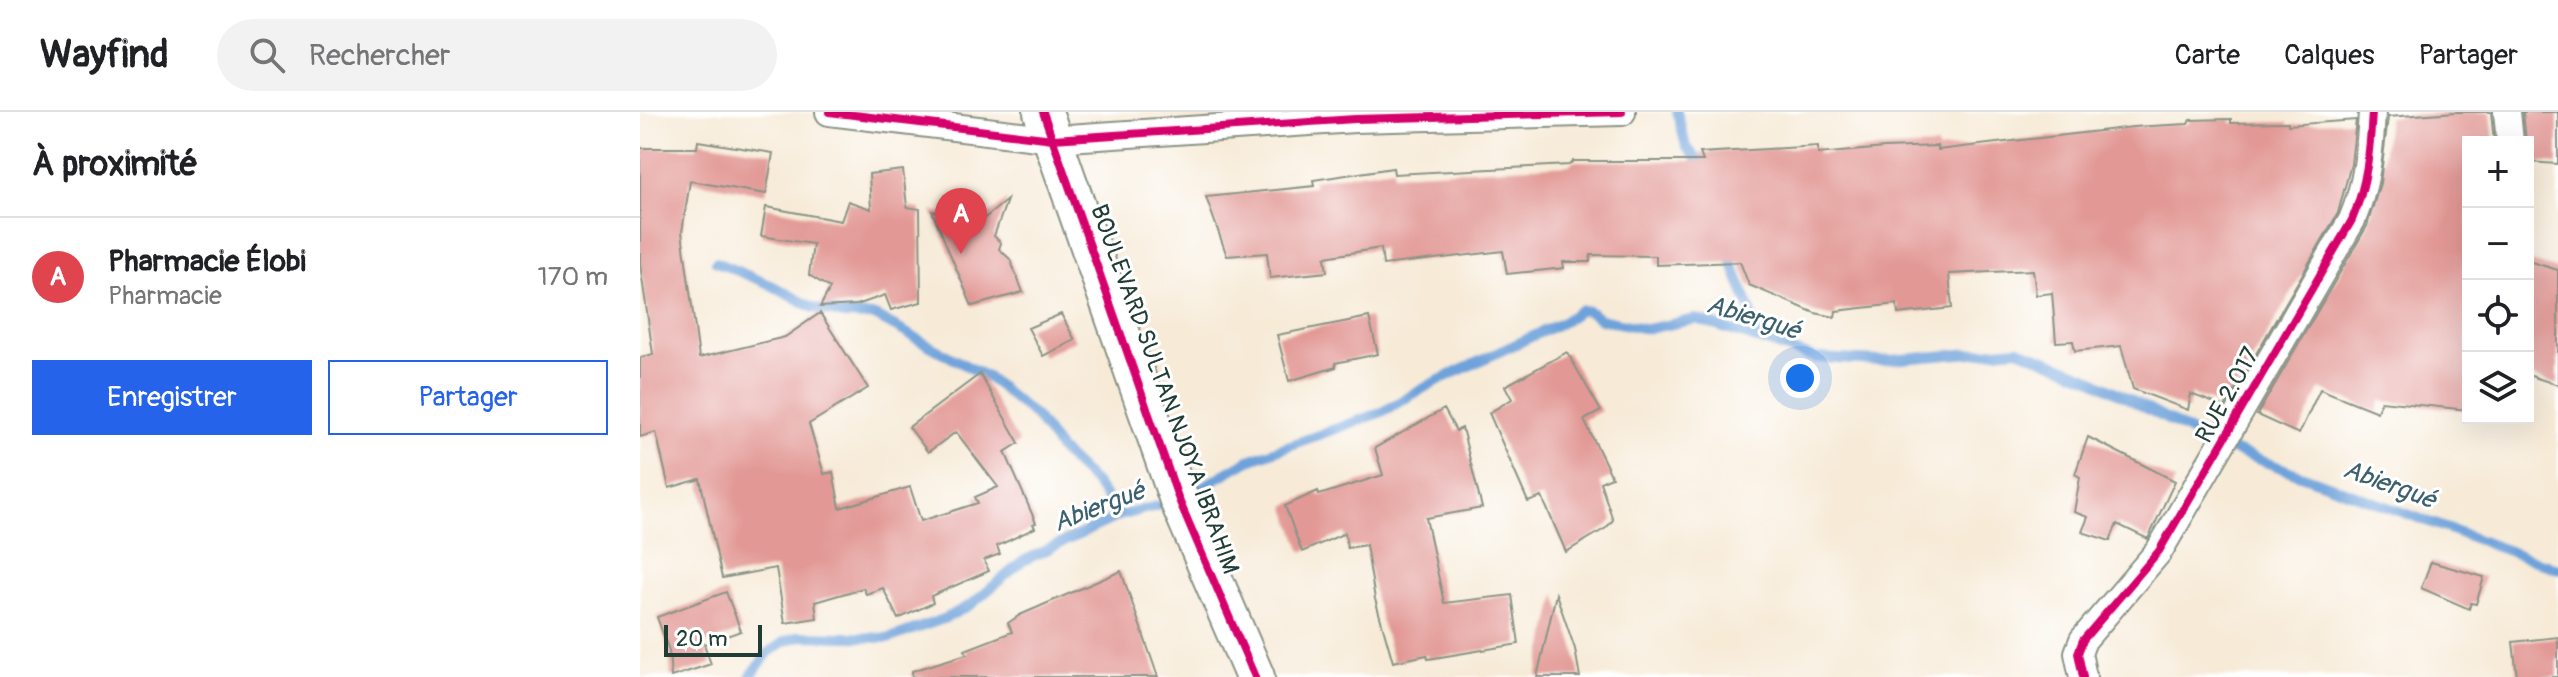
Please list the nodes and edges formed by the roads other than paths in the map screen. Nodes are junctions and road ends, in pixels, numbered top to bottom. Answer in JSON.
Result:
{"nodes":[{"id":1,"x":829,"y":112,"type":"edge"},
{"id":2,"x":1622,"y":112,"type":"edge"},
{"id":3,"x":2372,"y":112,"type":"edge"},
{"id":4,"x":2507,"y":112,"type":"edge"},
{"id":5,"x":1406,"y":115,"type":"edge"},
{"id":6,"x":1048,"y":125,"type":"edge"},
{"id":7,"x":2509,"y":136,"type":"edge"},
{"id":8,"x":1255,"y":677,"type":"edge"},
{"id":9,"x":2083,"y":677,"type":"edge"}],
"edges":[{"from":1,"to":6,"type":"street"},
{"from":2,"to":5,"type":"street"},
{"from":3,"to":9,"type":"street","name":"RUE 2.017"},
{"from":4,"to":7,"type":"street"},
{"from":5,"to":6,"type":"street"},
{"from":6,"to":8,"type":"street","name":"BOULEVARD SULTAN NJOYA IBRAHIM"}]}
